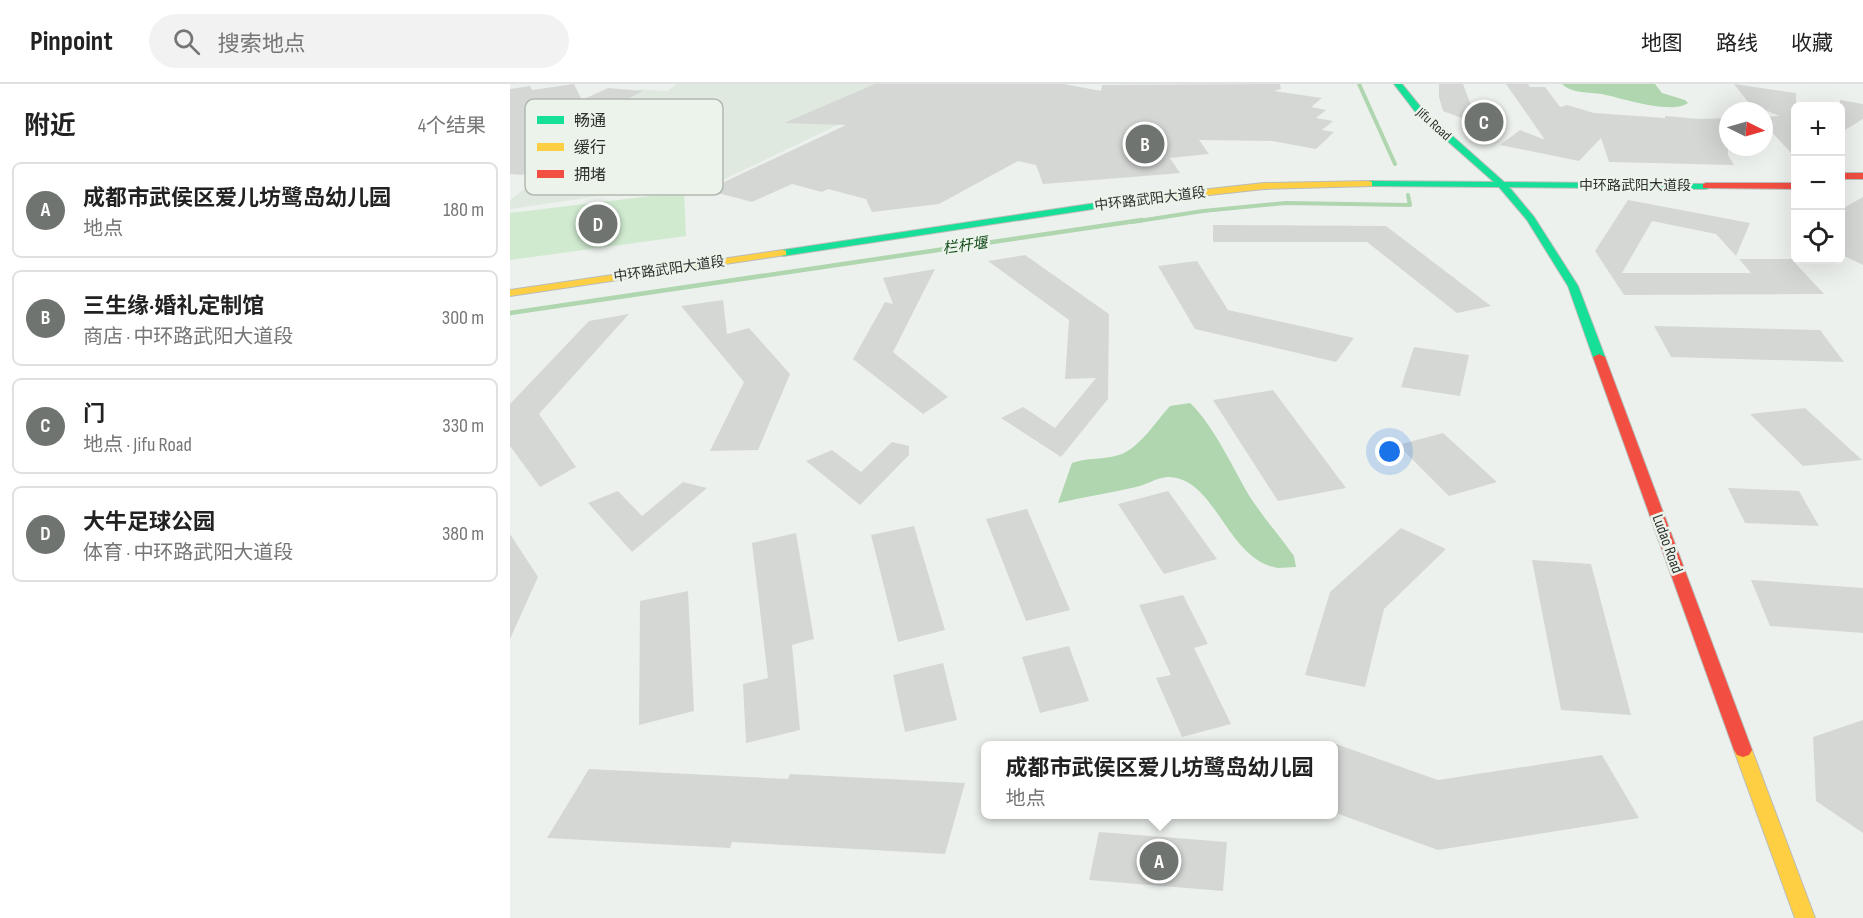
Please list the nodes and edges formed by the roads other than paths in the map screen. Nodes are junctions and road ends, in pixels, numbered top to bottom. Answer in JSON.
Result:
{"nodes":[{"id":1,"x":1398,"y":84,"type":"edge"},
{"id":2,"x":1489,"y":173,"type":"junction"},
{"id":3,"x":1791,"y":176,"type":"edge"},
{"id":4,"x":1845,"y":176,"type":"edge"},
{"id":5,"x":1863,"y":176,"type":"edge"},
{"id":6,"x":1502,"y":184,"type":"junction"},
{"id":7,"x":1791,"y":186,"type":"edge"},
{"id":8,"x":1845,"y":186,"type":"edge"},
{"id":9,"x":1863,"y":186,"type":"edge"},
{"id":10,"x":510,"y":282,"type":"edge"},
{"id":11,"x":510,"y":293,"type":"edge"},
{"id":12,"x":1805,"y":918,"type":"edge"}],
"edges":[{"from":1,"to":2,"type":"main road","name":"Jifu Road"},
{"from":2,"to":3,"type":"main road","name":"中环路武阳大道段"},
{"from":2,"to":6,"type":"main road","name":"Jifu Road"},
{"from":2,"to":10,"type":"main road","name":"中环路武阳大道段"},
{"from":4,"to":5,"type":"main road"},
{"from":6,"to":7,"type":"main road","name":"中环路武阳大道段"},
{"from":6,"to":11,"type":"main road","name":"中环路武阳大道段"},
{"from":6,"to":12,"type":"main road","name":"Ludao Road"},
{"from":8,"to":9,"type":"main road"}]}
